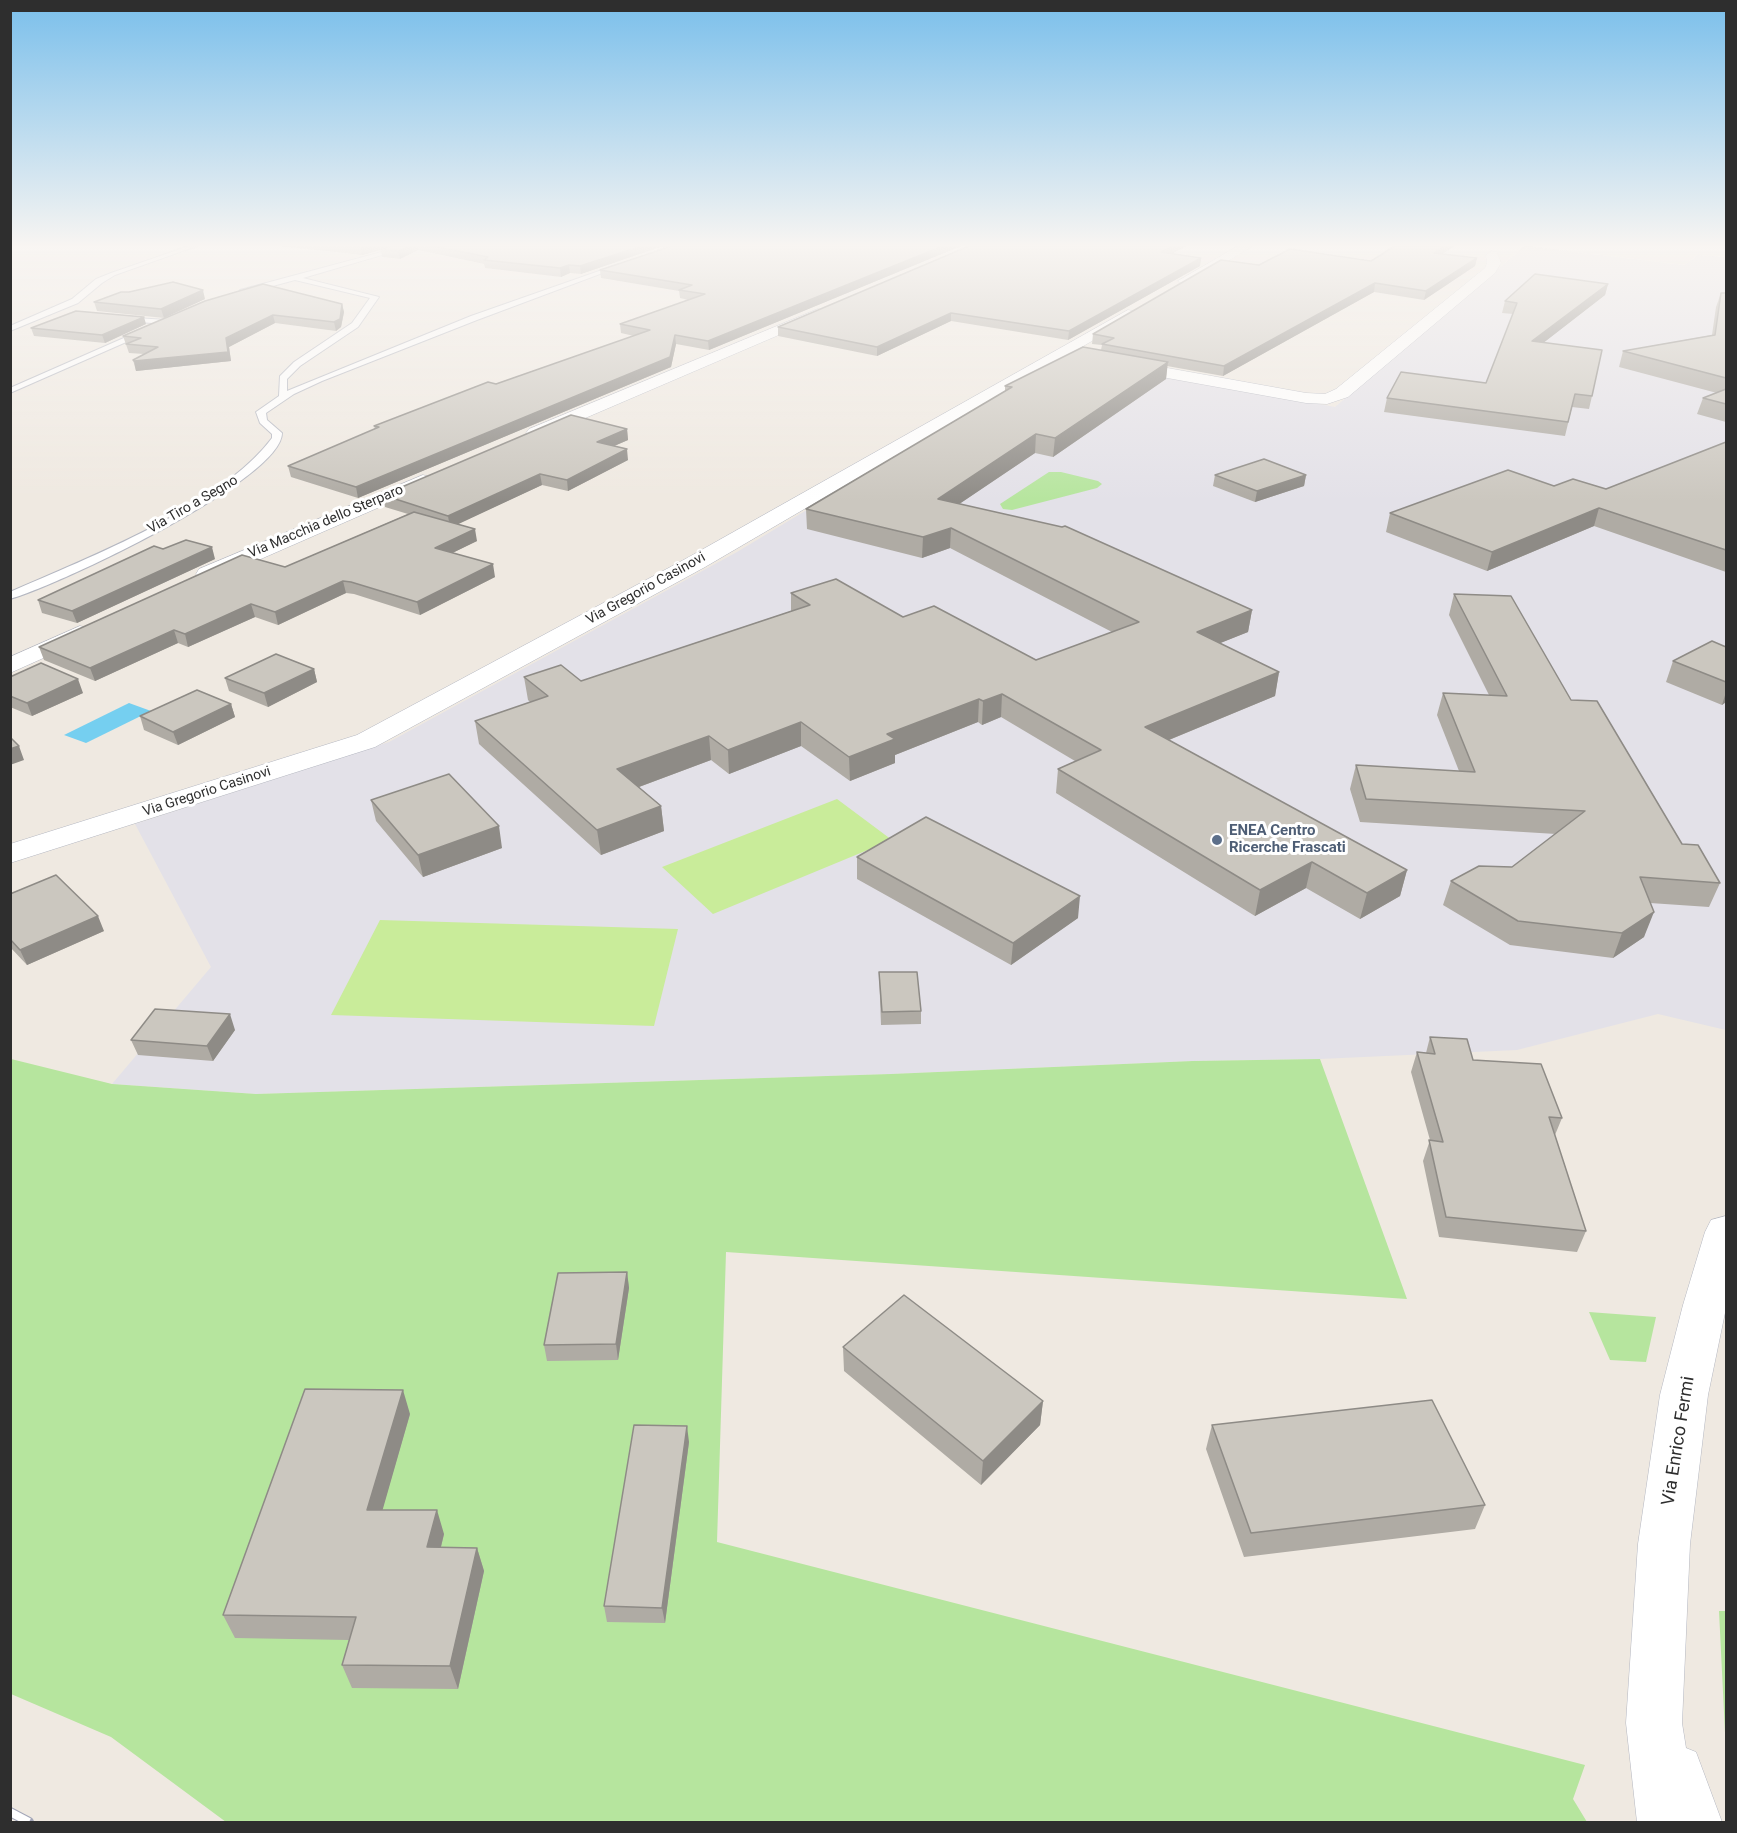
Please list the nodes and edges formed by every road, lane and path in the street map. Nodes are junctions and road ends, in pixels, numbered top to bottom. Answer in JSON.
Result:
{"nodes":[{"id":1,"x":145,"y":332,"type":"edge"},
{"id":2,"x":345,"y":332,"type":"edge"},
{"id":3,"x":440,"y":332,"type":"edge"},
{"id":4,"x":774,"y":332,"type":"edge"},
{"id":5,"x":1105,"y":332,"type":"edge"},
{"id":6,"x":1416,"y":332,"type":"edge"},
{"id":7,"x":1106,"y":361,"type":"edge"},
{"id":8,"x":10,"y":391,"type":"edge"},
{"id":9,"x":283,"y":396,"type":"junction"},
{"id":10,"x":513,"y":442,"type":"edge"},
{"id":11,"x":437,"y":474,"type":"edge"},
{"id":12,"x":195,"y":579,"type":"edge"},
{"id":13,"x":10,"y":596,"type":"edge"},
{"id":14,"x":101,"y":623,"type":"edge"},
{"id":15,"x":10,"y":666,"type":"edge"},
{"id":16,"x":10,"y":854,"type":"edge"},
{"id":17,"x":1726,"y":1232,"type":"edge"},
{"id":18,"x":1657,"y":1654,"type":"junction"},
{"id":19,"x":1667,"y":1822,"type":"edge"},
{"id":20,"x":1692,"y":1822,"type":"edge"}],
"edges":[{"from":1,"to":8,"type":"lane"},
{"from":2,"to":9,"type":"lane"},
{"from":3,"to":9,"type":"lane","name":"Via Tiro a Segno"},
{"from":4,"to":10,"type":"street"},
{"from":5,"to":16,"type":"street","name":"Via Gregorio Casinovi"},
{"from":6,"to":7,"type":"street"},
{"from":9,"to":13,"type":"lane","name":"Via Tiro a Segno"},
{"from":11,"to":12,"type":"street","name":"Via Macchia dello Sterparo"},
{"from":14,"to":15,"type":"street"},
{"from":17,"to":18,"type":"street","name":"Via Enrico Fermi"},
{"from":18,"to":19,"type":"street","name":"Via Enrico Fermi"},
{"from":18,"to":20,"type":"street","name":"Via Enrico Fermi"}]}
